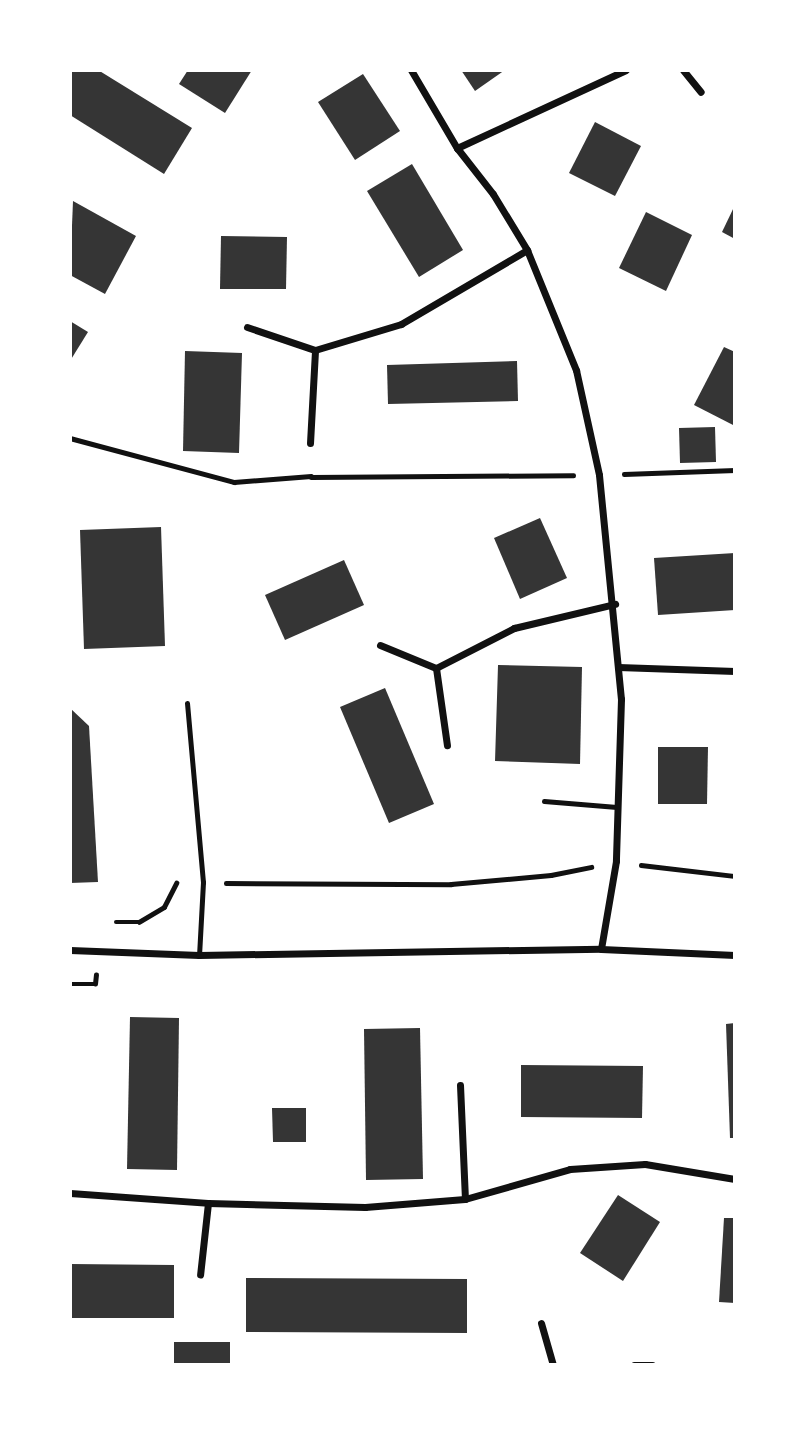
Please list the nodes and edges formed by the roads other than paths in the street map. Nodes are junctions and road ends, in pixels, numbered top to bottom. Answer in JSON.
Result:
{"nodes":[{"id":1,"x":411,"y":70,"type":"edge"},
{"id":2,"x":626,"y":70,"type":"edge"},
{"id":3,"x":682,"y":70,"type":"edge"},
{"id":4,"x":701,"y":92,"type":"dead end"},
{"id":5,"x":457,"y":148,"type":"junction"},
{"id":6,"x":527,"y":250,"type":"junction"},
{"id":7,"x":247,"y":327,"type":"dead end"},
{"id":8,"x":315,"y":350,"type":"junction"},
{"id":9,"x":310,"y":443,"type":"road end"},
{"id":10,"x":615,"y":604,"type":"junction"},
{"id":11,"x":380,"y":645,"type":"dead end"},
{"id":12,"x":618,"y":667,"type":"junction"},
{"id":13,"x":436,"y":668,"type":"junction"},
{"id":14,"x":735,"y":671,"type":"edge"},
{"id":15,"x":187,"y":703,"type":"dead end"},
{"id":16,"x":447,"y":745,"type":"dead end"},
{"id":17,"x":544,"y":801,"type":"dead end"},
{"id":18,"x":617,"y":807,"type":"junction"},
{"id":19,"x":601,"y":948,"type":"junction"},
{"id":20,"x":70,"y":950,"type":"edge"},
{"id":21,"x":199,"y":955,"type":"junction"},
{"id":22,"x":735,"y":956,"type":"edge"},
{"id":23,"x":460,"y":1086,"type":"dead end"},
{"id":24,"x":735,"y":1179,"type":"edge"},
{"id":25,"x":70,"y":1193,"type":"edge"},
{"id":26,"x":466,"y":1199,"type":"junction"},
{"id":27,"x":208,"y":1203,"type":"junction"},
{"id":28,"x":200,"y":1275,"type":"dead end"},
{"id":29,"x":541,"y":1323,"type":"dead end"},
{"id":30,"x":553,"y":1365,"type":"edge"},
{"id":31,"x":634,"y":1365,"type":"edge"},
{"id":32,"x":652,"y":1365,"type":"edge"}],
"edges":[{"from":1,"to":5,"type":"street"},
{"from":2,"to":5,"type":"street"},
{"from":3,"to":4,"type":"street"},
{"from":5,"to":6,"type":"street"},
{"from":6,"to":8,"type":"street"},
{"from":6,"to":10,"type":"street"},
{"from":7,"to":8,"type":"street"},
{"from":8,"to":9,"type":"street"},
{"from":10,"to":12,"type":"street"},
{"from":10,"to":13,"type":"street"},
{"from":11,"to":13,"type":"street"},
{"from":12,"to":14,"type":"street"},
{"from":12,"to":18,"type":"street"},
{"from":13,"to":16,"type":"street"},
{"from":15,"to":21,"type":"lane"},
{"from":17,"to":18,"type":"lane"},
{"from":18,"to":19,"type":"street"},
{"from":19,"to":21,"type":"street"},
{"from":19,"to":22,"type":"street"},
{"from":20,"to":21,"type":"street"},
{"from":23,"to":26,"type":"street"},
{"from":24,"to":26,"type":"street"},
{"from":25,"to":27,"type":"street"},
{"from":26,"to":27,"type":"street"},
{"from":27,"to":28,"type":"street"},
{"from":29,"to":30,"type":"street"},
{"from":31,"to":32,"type":"street"}]}
